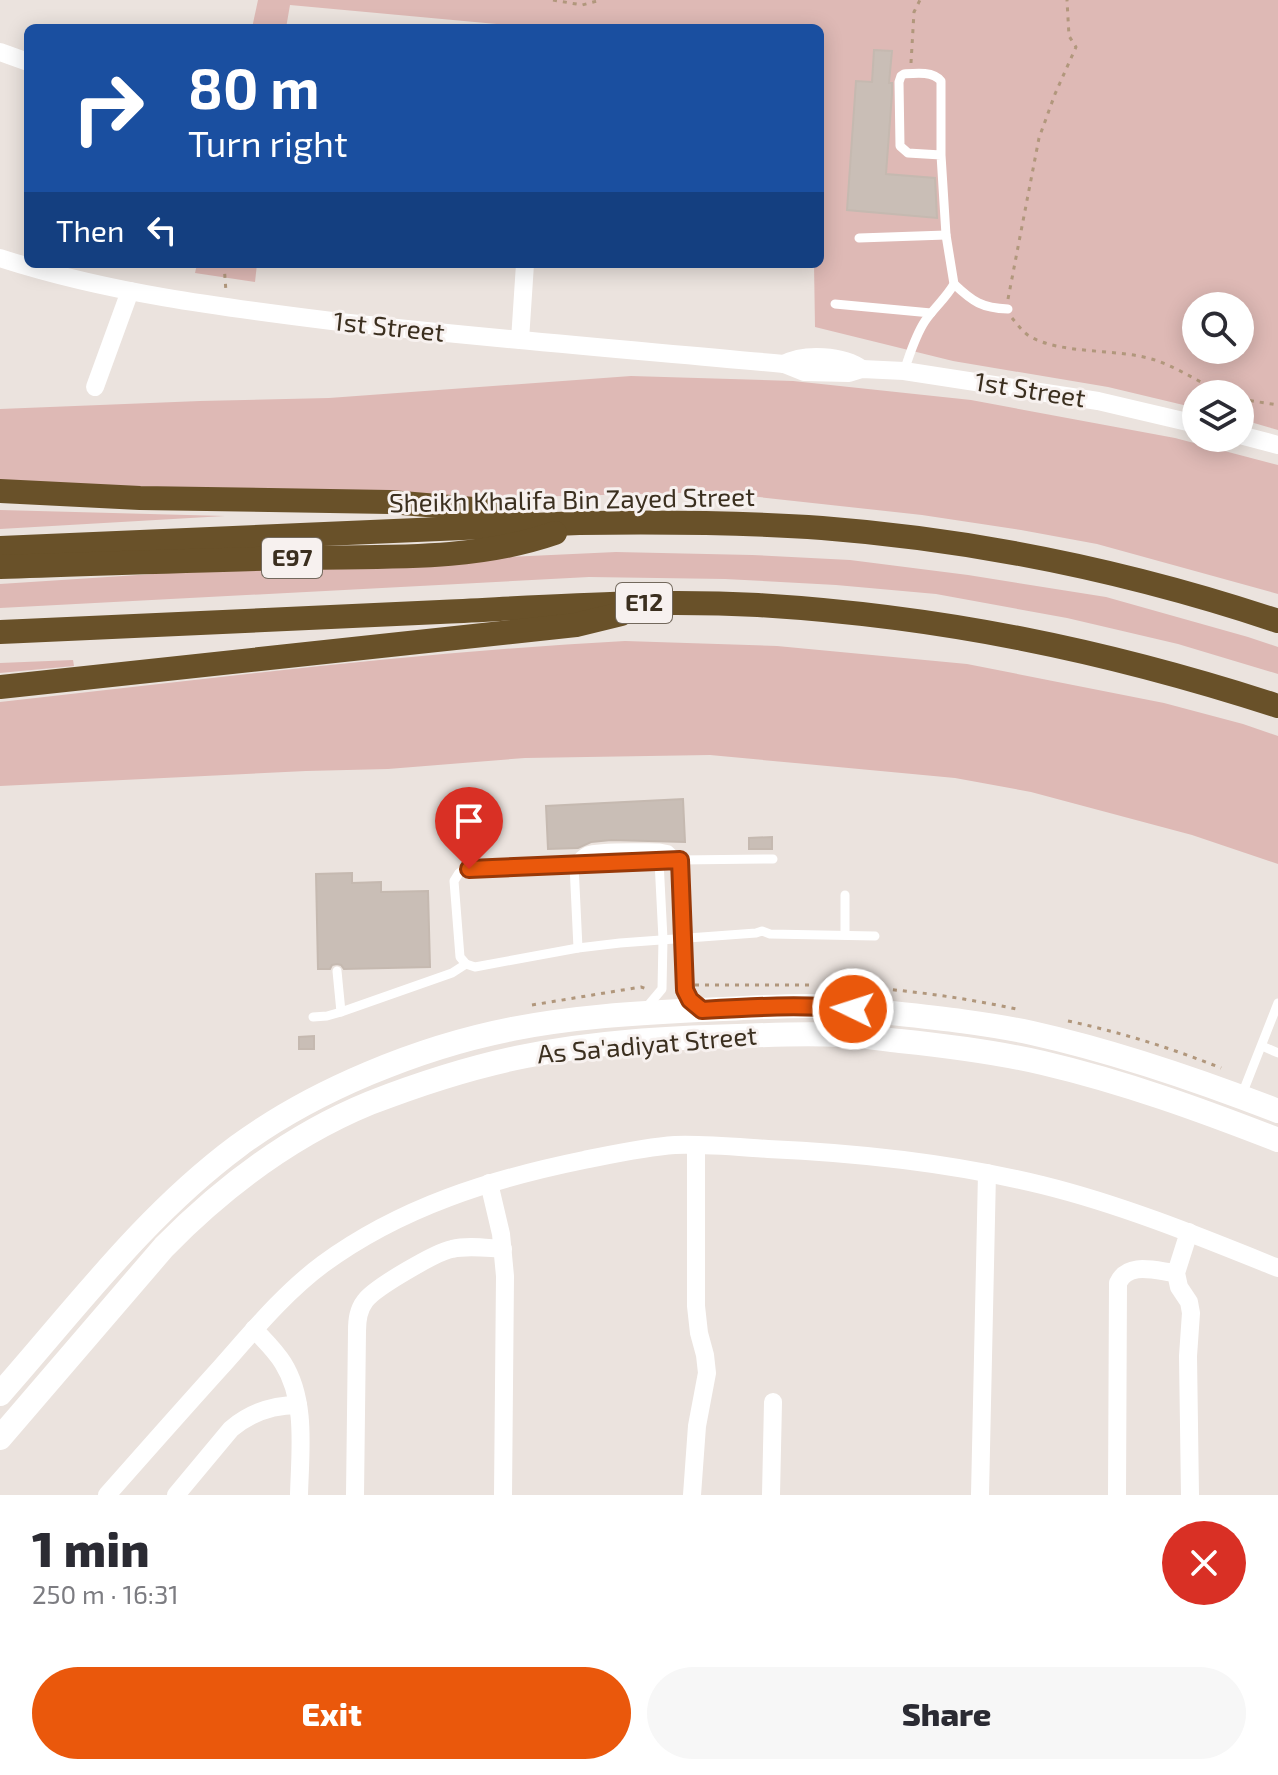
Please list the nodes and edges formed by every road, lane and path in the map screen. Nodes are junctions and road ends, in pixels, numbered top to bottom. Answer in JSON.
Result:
{"nodes":[{"id":1,"x":553,"y":0,"type":"edge"},
{"id":2,"x":601,"y":0,"type":"edge"},
{"id":3,"x":920,"y":0,"type":"edge"},
{"id":4,"x":1067,"y":0,"type":"edge"},
{"id":5,"x":0,"y":52,"type":"edge"},
{"id":6,"x":24,"y":61,"type":"edge"},
{"id":7,"x":910,"y":74,"type":"junction"},
{"id":8,"x":941,"y":155,"type":"junction"},
{"id":9,"x":946,"y":235,"type":"junction"},
{"id":10,"x":859,"y":238,"type":"dead end"},
{"id":11,"x":0,"y":258,"type":"edge"},
{"id":12,"x":24,"y":266,"type":"edge"},
{"id":13,"x":30,"y":268,"type":"edge"},
{"id":14,"x":224,"y":268,"type":"edge"},
{"id":15,"x":525,"y":268,"type":"edge"},
{"id":16,"x":954,"y":284,"type":"junction"},
{"id":17,"x":130,"y":291,"type":"junction"},
{"id":18,"x":835,"y":304,"type":"dead end"},
{"id":19,"x":227,"y":308,"type":"junction"},
{"id":20,"x":1008,"y":309,"type":"junction"},
{"id":21,"x":931,"y":313,"type":"junction"},
{"id":22,"x":520,"y":340,"type":"junction"},
{"id":23,"x":904,"y":371,"type":"junction"},
{"id":24,"x":1195,"y":380,"type":"edge"},
{"id":25,"x":95,"y":387,"type":"dead end"},
{"id":26,"x":1254,"y":401,"type":"edge"},
{"id":27,"x":1278,"y":405,"type":"edge"},
{"id":28,"x":1182,"y":421,"type":"edge"},
{"id":29,"x":1254,"y":439,"type":"edge"},
{"id":30,"x":1278,"y":445,"type":"edge"},
{"id":31,"x":0,"y":491,"type":"edge"},
{"id":32,"x":579,"y":523,"type":"junction"},
{"id":33,"x":0,"y":548,"type":"edge"},
{"id":34,"x":0,"y":567,"type":"edge"},
{"id":35,"x":645,"y":603,"type":"junction"},
{"id":36,"x":1278,"y":621,"type":"edge"},
{"id":37,"x":0,"y":632,"type":"edge"},
{"id":38,"x":0,"y":687,"type":"edge"},
{"id":39,"x":1278,"y":706,"type":"edge"},
{"id":40,"x":773,"y":859,"type":"dead end"},
{"id":41,"x":680,"y":860,"type":"junction"},
{"id":42,"x":659,"y":861,"type":"junction"},
{"id":43,"x":574,"y":865,"type":"junction"},
{"id":44,"x":845,"y":895,"type":"dead end"},
{"id":45,"x":845,"y":935,"type":"junction"},
{"id":46,"x":875,"y":936,"type":"dead end"},
{"id":47,"x":684,"y":937,"type":"junction"},
{"id":48,"x":663,"y":939,"type":"junction"},
{"id":49,"x":578,"y":948,"type":"junction"},
{"id":50,"x":466,"y":964,"type":"junction"},
{"id":51,"x":337,"y":971,"type":"dead end"},
{"id":52,"x":1278,"y":1003,"type":"edge"},
{"id":53,"x":702,"y":1010,"type":"junction"},
{"id":54,"x":341,"y":1012,"type":"junction"},
{"id":55,"x":636,"y":1015,"type":"junction"},
{"id":56,"x":313,"y":1017,"type":"dead end"},
{"id":57,"x":1274,"y":1025,"type":"edge"},
{"id":58,"x":1262,"y":1046,"type":"junction"},
{"id":59,"x":1278,"y":1053,"type":"edge"},
{"id":60,"x":1241,"y":1097,"type":"junction"},
{"id":61,"x":1278,"y":1111,"type":"edge"},
{"id":62,"x":1278,"y":1140,"type":"edge"},
{"id":63,"x":696,"y":1145,"type":"junction"},
{"id":64,"x":987,"y":1173,"type":"junction"},
{"id":65,"x":489,"y":1183,"type":"junction"},
{"id":66,"x":1189,"y":1232,"type":"junction"},
{"id":67,"x":503,"y":1249,"type":"junction"},
{"id":68,"x":1278,"y":1268,"type":"edge"},
{"id":69,"x":1176,"y":1273,"type":"junction"},
{"id":70,"x":254,"y":1329,"type":"junction"},
{"id":71,"x":0,"y":1394,"type":"edge"},
{"id":72,"x":773,"y":1402,"type":"dead end"},
{"id":73,"x":298,"y":1405,"type":"junction"},
{"id":74,"x":0,"y":1438,"type":"edge"},
{"id":75,"x":107,"y":1495,"type":"edge"},
{"id":76,"x":176,"y":1495,"type":"edge"},
{"id":77,"x":299,"y":1495,"type":"edge"},
{"id":78,"x":355,"y":1495,"type":"edge"},
{"id":79,"x":503,"y":1495,"type":"edge"},
{"id":80,"x":692,"y":1495,"type":"edge"},
{"id":81,"x":771,"y":1495,"type":"edge"},
{"id":82,"x":980,"y":1495,"type":"edge"},
{"id":83,"x":1117,"y":1495,"type":"edge"},
{"id":84,"x":1190,"y":1495,"type":"edge"}],
"edges":[{"from":1,"to":2,"type":"path"},
{"from":3,"to":7,"type":"path"},
{"from":4,"to":20,"type":"path"},
{"from":5,"to":6,"type":"street"},
{"from":7,"to":8,"type":"lane"},
{"from":7,"to":8,"type":"lane"},
{"from":8,"to":9,"type":"lane"},
{"from":9,"to":10,"type":"lane"},
{"from":9,"to":16,"type":"lane"},
{"from":11,"to":12,"type":"street","name":"1st Street"},
{"from":13,"to":17,"type":"street","name":"1st Street"},
{"from":14,"to":19,"type":"path"},
{"from":15,"to":22,"type":"street"},
{"from":16,"to":20,"type":"lane"},
{"from":16,"to":21,"type":"lane"},
{"from":17,"to":19,"type":"street","name":"1st Street"},
{"from":17,"to":25,"type":"street"},
{"from":18,"to":21,"type":"lane"},
{"from":19,"to":22,"type":"street","name":"1st Street"},
{"from":20,"to":24,"type":"path"},
{"from":21,"to":23,"type":"lane"},
{"from":22,"to":23,"type":"street","name":"1st Street"},
{"from":23,"to":28,"type":"street","name":"1st Street"},
{"from":26,"to":27,"type":"path"},
{"from":29,"to":30,"type":"street"},
{"from":31,"to":32,"type":"highway"},
{"from":32,"to":33,"type":"highway","name":"Sheikh Khalifa Bin Zayed Street"},
{"from":32,"to":34,"type":"highway","number":"E97"},
{"from":32,"to":36,"type":"highway","name":"Sheikh Khalifa Bin Zayed Street"},
{"from":35,"to":37,"type":"highway","number":"E12"},
{"from":35,"to":38,"type":"highway"},
{"from":35,"to":39,"type":"highway","number":"E12"},
{"from":40,"to":41,"type":"lane"},
{"from":41,"to":42,"type":"lane"},
{"from":41,"to":43,"type":"lane"},
{"from":41,"to":47,"type":"lane"},
{"from":42,"to":43,"type":"lane"},
{"from":42,"to":48,"type":"lane"},
{"from":43,"to":49,"type":"lane"},
{"from":43,"to":50,"type":"lane"},
{"from":44,"to":45,"type":"lane"},
{"from":45,"to":46,"type":"lane"},
{"from":45,"to":47,"type":"lane"},
{"from":47,"to":48,"type":"lane"},
{"from":47,"to":53,"type":"lane"},
{"from":48,"to":49,"type":"lane"},
{"from":48,"to":55,"type":"lane"},
{"from":49,"to":50,"type":"lane"},
{"from":50,"to":54,"type":"lane"},
{"from":51,"to":54,"type":"lane"},
{"from":52,"to":57,"type":"lane"},
{"from":53,"to":55,"type":"street","name":"As Sa'adiyat Street"},
{"from":53,"to":60,"type":"street","name":"As Sa'adiyat Street"},
{"from":54,"to":56,"type":"lane"},
{"from":55,"to":71,"type":"street","name":"As Sa'adiyat Street"},
{"from":57,"to":58,"type":"lane"},
{"from":58,"to":59,"type":"lane"},
{"from":58,"to":60,"type":"lane"},
{"from":60,"to":61,"type":"street","name":"As Sa'adiyat Street"},
{"from":62,"to":74,"type":"street","name":"As Sa'adiyat Street"},
{"from":63,"to":64,"type":"street"},
{"from":63,"to":65,"type":"street"},
{"from":63,"to":80,"type":"street"},
{"from":64,"to":66,"type":"street"},
{"from":64,"to":82,"type":"street"},
{"from":65,"to":67,"type":"street"},
{"from":65,"to":70,"type":"street"},
{"from":66,"to":68,"type":"street"},
{"from":66,"to":69,"type":"street"},
{"from":67,"to":78,"type":"street"},
{"from":67,"to":79,"type":"street"},
{"from":69,"to":83,"type":"street"},
{"from":69,"to":84,"type":"street"},
{"from":70,"to":73,"type":"street"},
{"from":70,"to":75,"type":"street"},
{"from":72,"to":81,"type":"street"},
{"from":73,"to":76,"type":"street"},
{"from":73,"to":77,"type":"street"}]}
